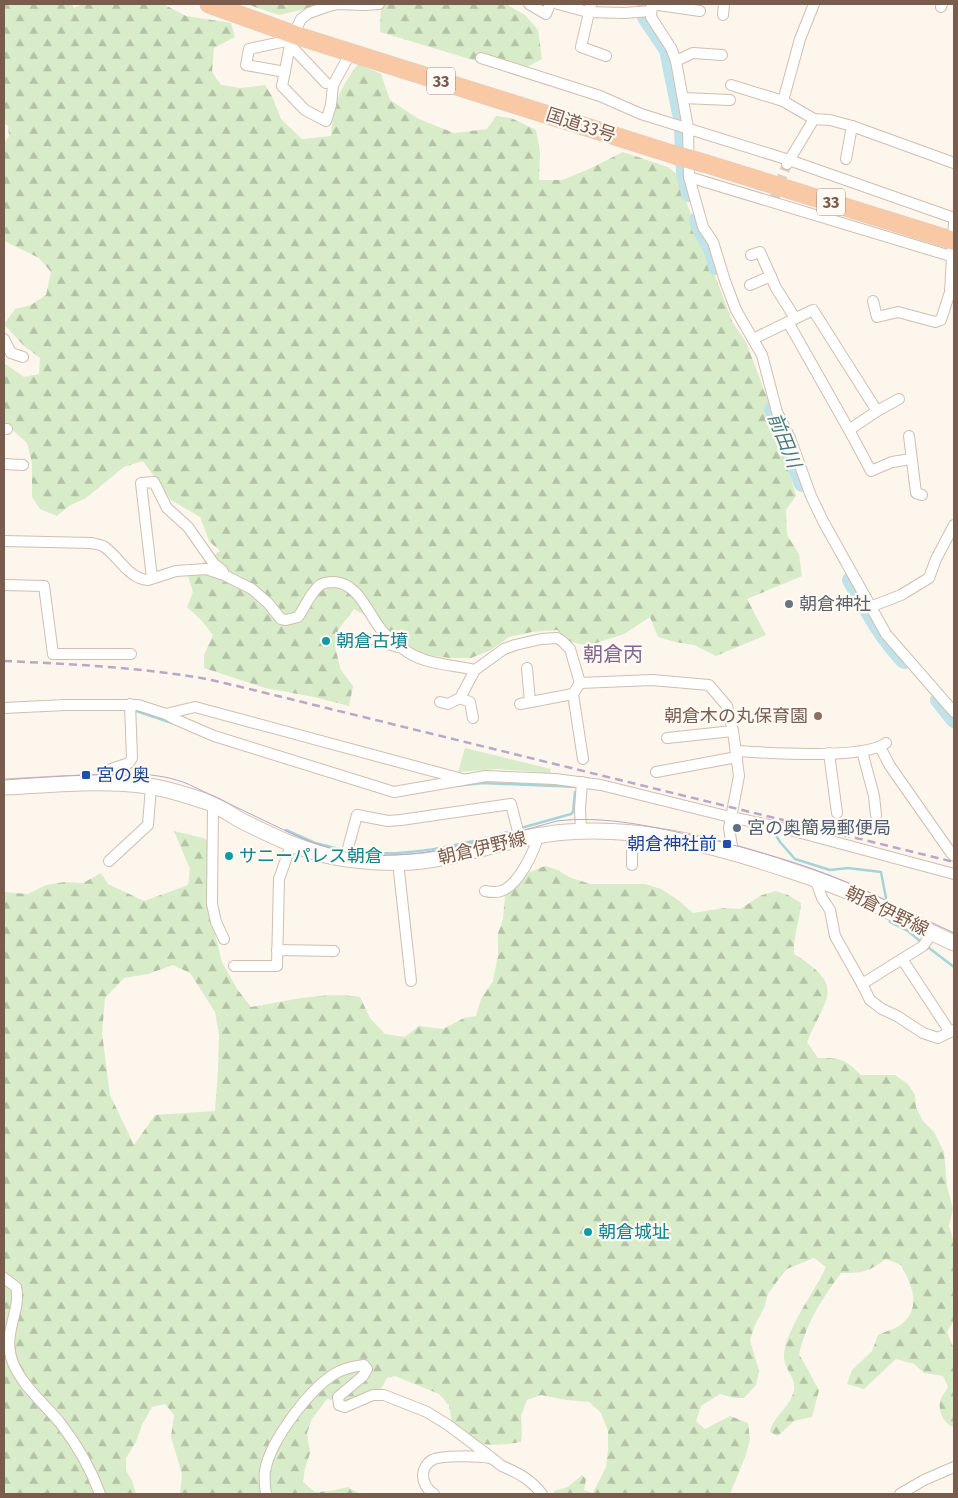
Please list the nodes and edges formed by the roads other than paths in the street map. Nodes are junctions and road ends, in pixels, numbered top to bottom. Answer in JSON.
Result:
{"nodes":[{"id":1,"x":209,"y":4,"type":"edge"},
{"id":2,"x":380,"y":4,"type":"edge"},
{"id":3,"x":529,"y":4,"type":"edge"},
{"id":4,"x":550,"y":4,"type":"edge"},
{"id":5,"x":558,"y":4,"type":"edge"},
{"id":6,"x":724,"y":4,"type":"edge"},
{"id":7,"x":814,"y":4,"type":"edge"},
{"id":8,"x":589,"y":8,"type":"edge"},
{"id":9,"x":649,"y":8,"type":"edge"},
{"id":10,"x":700,"y":11,"type":"dead end"},
{"id":11,"x":723,"y":15,"type":"dead end"},
{"id":12,"x":292,"y":40,"type":"junction"},
{"id":13,"x":350,"y":52,"type":"junction"},
{"id":14,"x":722,"y":55,"type":"dead end"},
{"id":15,"x":606,"y":56,"type":"dead end"},
{"id":16,"x":481,"y":58,"type":"dead end"},
{"id":17,"x":676,"y":61,"type":"junction"},
{"id":18,"x":285,"y":72,"type":"junction"},
{"id":19,"x":326,"y":83,"type":"dead end"},
{"id":20,"x":732,"y":84,"type":"dead end"},
{"id":21,"x":683,"y":98,"type":"junction"},
{"id":22,"x":730,"y":100,"type":"dead end"},
{"id":23,"x":782,"y":101,"type":"junction"},
{"id":24,"x":814,"y":119,"type":"junction"},
{"id":25,"x":852,"y":126,"type":"junction"},
{"id":26,"x":688,"y":128,"type":"junction"},
{"id":27,"x":846,"y":159,"type":"dead end"},
{"id":28,"x":788,"y":162,"type":"junction"},
{"id":29,"x":954,"y":163,"type":"edge"},
{"id":30,"x":690,"y":177,"type":"junction"},
{"id":31,"x":954,"y":218,"type":"edge"},
{"id":32,"x":954,"y":222,"type":"edge"},
{"id":33,"x":954,"y":249,"type":"edge"},
{"id":34,"x":751,"y":255,"type":"dead end"},
{"id":35,"x":771,"y":276,"type":"junction"},
{"id":36,"x":750,"y":285,"type":"dead end"},
{"id":37,"x":952,"y":292,"type":"edge"},
{"id":38,"x":873,"y":301,"type":"dead end"},
{"id":39,"x":792,"y":320,"type":"junction"},
{"id":40,"x":4,"y":338,"type":"edge"},
{"id":41,"x":753,"y":339,"type":"junction"},
{"id":42,"x":22,"y":357,"type":"dead end"},
{"id":43,"x":899,"y":399,"type":"dead end"},
{"id":44,"x":877,"y":412,"type":"junction"},
{"id":45,"x":849,"y":430,"type":"junction"},
{"id":46,"x":909,"y":436,"type":"dead end"},
{"id":47,"x":911,"y":459,"type":"junction"},
{"id":48,"x":4,"y":464,"type":"edge"},
{"id":49,"x":23,"y":465,"type":"dead end"},
{"id":50,"x":922,"y":495,"type":"dead end"},
{"id":51,"x":954,"y":527,"type":"edge"},
{"id":52,"x":4,"y":541,"type":"edge"},
{"id":53,"x":224,"y":575,"type":"junction"},
{"id":54,"x":152,"y":578,"type":"junction"},
{"id":55,"x":4,"y":585,"type":"edge"},
{"id":56,"x":870,"y":607,"type":"junction"},
{"id":57,"x":373,"y":639,"type":"dead end"},
{"id":58,"x":403,"y":649,"type":"junction"},
{"id":59,"x":131,"y":654,"type":"dead end"},
{"id":60,"x":527,"y":668,"type":"dead end"},
{"id":61,"x":475,"y":670,"type":"junction"},
{"id":62,"x":580,"y":683,"type":"junction"},
{"id":63,"x":573,"y":694,"type":"junction"},
{"id":64,"x":460,"y":698,"type":"junction"},
{"id":65,"x":440,"y":702,"type":"dead end"},
{"id":66,"x":130,"y":704,"type":"junction"},
{"id":67,"x":4,"y":708,"type":"edge"},
{"id":68,"x":954,"y":712,"type":"edge"},
{"id":69,"x":166,"y":714,"type":"junction"},
{"id":70,"x":473,"y":718,"type":"dead end"},
{"id":71,"x":733,"y":731,"type":"junction"},
{"id":72,"x":667,"y":738,"type":"dead end"},
{"id":73,"x":862,"y":752,"type":"junction"},
{"id":74,"x":829,"y":753,"type":"junction"},
{"id":75,"x":736,"y":754,"type":"junction"},
{"id":76,"x":583,"y":759,"type":"dead end"},
{"id":77,"x":656,"y":772,"type":"dead end"},
{"id":78,"x":463,"y":779,"type":"junction"},
{"id":79,"x":103,"y":782,"type":"junction"},
{"id":80,"x":582,"y":782,"type":"junction"},
{"id":81,"x":151,"y":786,"type":"junction"},
{"id":82,"x":4,"y":787,"type":"edge"},
{"id":83,"x":213,"y":804,"type":"junction"},
{"id":84,"x":837,"y":813,"type":"dead end"},
{"id":85,"x":731,"y":815,"type":"junction"},
{"id":86,"x":876,"y":816,"type":"dead end"},
{"id":87,"x":581,"y":831,"type":"junction"},
{"id":88,"x":632,"y":833,"type":"junction"},
{"id":89,"x":538,"y":835,"type":"junction"},
{"id":90,"x":520,"y":839,"type":"junction"},
{"id":91,"x":291,"y":845,"type":"junction"},
{"id":92,"x":733,"y":852,"type":"junction"},
{"id":93,"x":954,"y":856,"type":"edge"},
{"id":94,"x":345,"y":859,"type":"junction"},
{"id":95,"x":109,"y":861,"type":"dead end"},
{"id":96,"x":398,"y":862,"type":"junction"},
{"id":97,"x":632,"y":865,"type":"dead end"},
{"id":98,"x":954,"y":874,"type":"edge"},
{"id":99,"x":815,"y":878,"type":"junction"},
{"id":100,"x":485,"y":891,"type":"dead end"},
{"id":101,"x":932,"y":933,"type":"junction"},
{"id":102,"x":224,"y":939,"type":"dead end"},
{"id":103,"x":954,"y":943,"type":"edge"},
{"id":104,"x":277,"y":950,"type":"junction"},
{"id":105,"x":334,"y":951,"type":"dead end"},
{"id":106,"x":902,"y":959,"type":"junction"},
{"id":107,"x":234,"y":966,"type":"dead end"},
{"id":108,"x":411,"y":982,"type":"dead end"},
{"id":109,"x":862,"y":984,"type":"junction"},
{"id":110,"x":952,"y":1031,"type":"edge"},
{"id":111,"x":4,"y":1278,"type":"edge"},
{"id":112,"x":492,"y":1458,"type":"junction"},
{"id":113,"x":954,"y":1467,"type":"edge"},
{"id":114,"x":100,"y":1494,"type":"edge"},
{"id":115,"x":266,"y":1494,"type":"edge"},
{"id":116,"x":434,"y":1494,"type":"edge"},
{"id":117,"x":542,"y":1494,"type":"edge"},
{"id":118,"x":900,"y":1494,"type":"edge"}],
"edges":[{"from":1,"to":12,"type":"highway","name":"国道33号","number":"33"},
{"from":2,"to":12,"type":"street"},
{"from":3,"to":4,"type":"street"},
{"from":5,"to":8,"type":"street"},
{"from":6,"to":11,"type":"street"},
{"from":7,"to":23,"type":"street"},
{"from":8,"to":9,"type":"street"},
{"from":8,"to":15,"type":"street"},
{"from":9,"to":10,"type":"street"},
{"from":9,"to":17,"type":"street"},
{"from":12,"to":13,"type":"highway","name":"国道33号","number":"33"},
{"from":12,"to":18,"type":"street"},
{"from":12,"to":18,"type":"street"},
{"from":12,"to":19,"type":"street"},
{"from":13,"to":18,"type":"street"},
{"from":13,"to":33,"type":"highway","name":"国道33号","number":"33","bridge":true},
{"from":14,"to":17,"type":"street"},
{"from":16,"to":26,"type":"street"},
{"from":17,"to":21,"type":"street"},
{"from":20,"to":23,"type":"street"},
{"from":21,"to":22,"type":"street"},
{"from":21,"to":26,"type":"street"},
{"from":23,"to":24,"type":"street"},
{"from":24,"to":25,"type":"street"},
{"from":24,"to":28,"type":"street"},
{"from":25,"to":27,"type":"street"},
{"from":25,"to":29,"type":"street"},
{"from":26,"to":28,"type":"street"},
{"from":26,"to":30,"type":"street"},
{"from":28,"to":31,"type":"street"},
{"from":30,"to":33,"type":"street"},
{"from":30,"to":41,"type":"street"},
{"from":32,"to":33,"type":"street"},
{"from":33,"to":37,"type":"street"},
{"from":34,"to":35,"type":"street"},
{"from":35,"to":36,"type":"street"},
{"from":35,"to":39,"type":"street"},
{"from":37,"to":38,"type":"street"},
{"from":39,"to":41,"type":"street"},
{"from":39,"to":44,"type":"street"},
{"from":39,"to":45,"type":"street"},
{"from":40,"to":42,"type":"street"},
{"from":41,"to":56,"type":"street"},
{"from":43,"to":44,"type":"street"},
{"from":44,"to":45,"type":"street"},
{"from":45,"to":47,"type":"street"},
{"from":46,"to":47,"type":"street"},
{"from":47,"to":50,"type":"street"},
{"from":48,"to":49,"type":"street"},
{"from":51,"to":56,"type":"street"},
{"from":52,"to":54,"type":"street"},
{"from":53,"to":54,"type":"street"},
{"from":53,"to":54,"type":"street"},
{"from":53,"to":58,"type":"street"},
{"from":55,"to":59,"type":"street"},
{"from":56,"to":68,"type":"street"},
{"from":57,"to":58,"type":"street"},
{"from":58,"to":61,"type":"street"},
{"from":60,"to":63,"type":"street"},
{"from":61,"to":62,"type":"street"},
{"from":61,"to":64,"type":"street"},
{"from":62,"to":63,"type":"street"},
{"from":62,"to":71,"type":"street"},
{"from":63,"to":76,"type":"street"},
{"from":64,"to":65,"type":"street"},
{"from":64,"to":70,"type":"street"},
{"from":66,"to":67,"type":"street"},
{"from":66,"to":69,"type":"street"},
{"from":66,"to":79,"type":"street"},
{"from":69,"to":78,"type":"street"},
{"from":69,"to":78,"type":"street"},
{"from":71,"to":72,"type":"street"},
{"from":71,"to":75,"type":"street"},
{"from":73,"to":74,"type":"street"},
{"from":73,"to":86,"type":"street"},
{"from":73,"to":93,"type":"street"},
{"from":74,"to":75,"type":"street"},
{"from":74,"to":84,"type":"street"},
{"from":75,"to":77,"type":"street"},
{"from":75,"to":85,"type":"street"},
{"from":78,"to":80,"type":"street"},
{"from":79,"to":81,"type":"main road","name":"朝倉伊野線"},
{"from":79,"to":82,"type":"main road","name":"朝倉伊野線"},
{"from":80,"to":85,"type":"street"},
{"from":80,"to":87,"type":"street"},
{"from":81,"to":83,"type":"main road","name":"朝倉伊野線"},
{"from":81,"to":95,"type":"street"},
{"from":83,"to":91,"type":"main road","name":"朝倉伊野線"},
{"from":83,"to":102,"type":"street"},
{"from":85,"to":92,"type":"street"},
{"from":85,"to":98,"type":"street"},
{"from":87,"to":88,"type":"main road","name":"朝倉伊野線"},
{"from":87,"to":89,"type":"main road","name":"朝倉伊野線"},
{"from":88,"to":92,"type":"main road","name":"朝倉伊野線"},
{"from":88,"to":97,"type":"street"},
{"from":89,"to":90,"type":"main road","name":"朝倉伊野線"},
{"from":89,"to":100,"type":"street"},
{"from":90,"to":94,"type":"street"},
{"from":90,"to":96,"type":"main road","name":"朝倉伊野線"},
{"from":91,"to":94,"type":"main road","name":"朝倉伊野線"},
{"from":91,"to":104,"type":"street"},
{"from":92,"to":99,"type":"main road","name":"朝倉伊野線"},
{"from":94,"to":96,"type":"main road","name":"朝倉伊野線"},
{"from":96,"to":108,"type":"street"},
{"from":99,"to":101,"type":"main road","name":"朝倉伊野線"},
{"from":99,"to":109,"type":"street"},
{"from":101,"to":103,"type":"main road","name":"朝倉伊野線"},
{"from":101,"to":106,"type":"street"},
{"from":104,"to":105,"type":"street"},
{"from":104,"to":107,"type":"street"},
{"from":106,"to":109,"type":"street"},
{"from":106,"to":110,"type":"street"},
{"from":109,"to":110,"type":"street"},
{"from":111,"to":114,"type":"street"},
{"from":112,"to":115,"type":"street"},
{"from":112,"to":116,"type":"street"},
{"from":112,"to":117,"type":"street"},
{"from":113,"to":118,"type":"street"}]}
